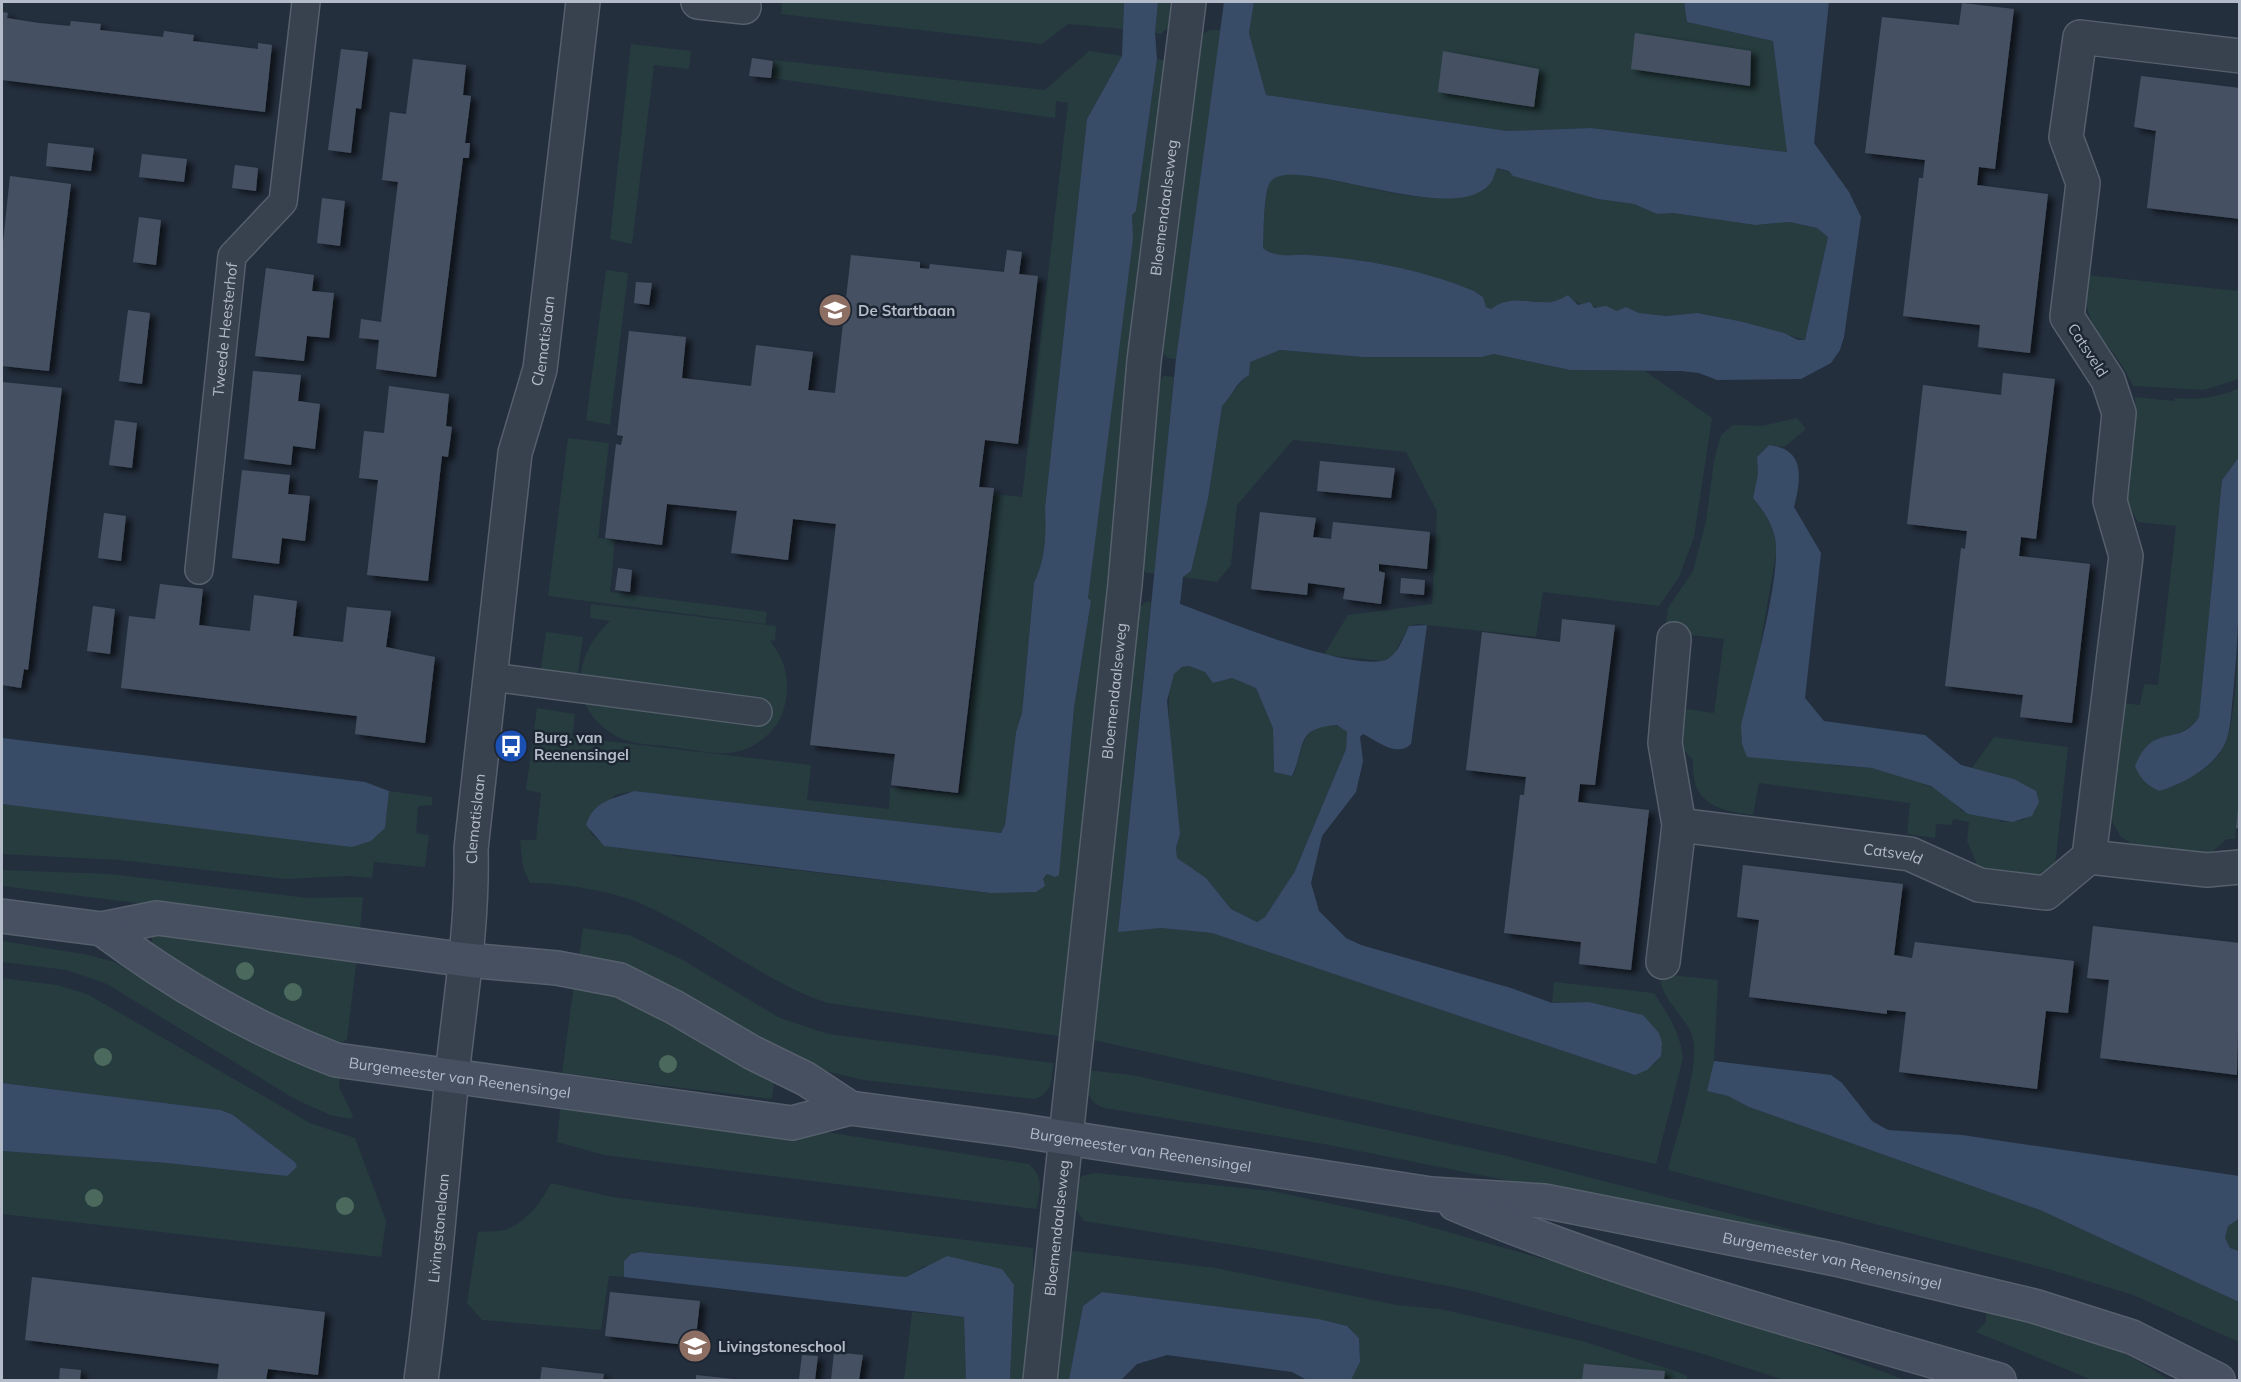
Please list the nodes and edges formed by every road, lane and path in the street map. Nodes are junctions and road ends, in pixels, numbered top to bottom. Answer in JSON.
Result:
{"nodes":[{"id":1,"x":306,"y":2,"type":"edge"},
{"id":2,"x":583,"y":2,"type":"edge"},
{"id":3,"x":698,"y":2,"type":"edge"},
{"id":4,"x":1190,"y":2,"type":"edge"},
{"id":5,"x":745,"y":4,"type":"edge"},
{"id":6,"x":2240,"y":56,"type":"edge"},
{"id":7,"x":199,"y":570,"type":"dead end"},
{"id":8,"x":1674,"y":639,"type":"dead end"},
{"id":9,"x":491,"y":677,"type":"junction"},
{"id":10,"x":758,"y":712,"type":"dead end"},
{"id":11,"x":1679,"y":825,"type":"junction"},
{"id":12,"x":2089,"y":857,"type":"junction"},
{"id":13,"x":2240,"y":867,"type":"edge"},
{"id":14,"x":2,"y":916,"type":"edge"},
{"id":15,"x":102,"y":928,"type":"junction"},
{"id":16,"x":467,"y":960,"type":"junction"},
{"id":17,"x":1663,"y":962,"type":"dead end"},
{"id":18,"x":452,"y":1075,"type":"junction"},
{"id":19,"x":850,"y":1108,"type":"junction"},
{"id":20,"x":1065,"y":1139,"type":"junction"},
{"id":21,"x":1431,"y":1194,"type":"junction"},
{"id":22,"x":422,"y":1380,"type":"edge"},
{"id":23,"x":1040,"y":1380,"type":"edge"},
{"id":24,"x":1999,"y":1380,"type":"edge"},
{"id":25,"x":2218,"y":1380,"type":"edge"}],
"edges":[{"from":1,"to":7,"type":"lane","name":"Tweede Heesterhof"},
{"from":2,"to":9,"type":"street","name":"Clematislaan"},
{"from":3,"to":5,"type":"street"},
{"from":4,"to":20,"type":"street","name":"Bloemendaalseweg"},
{"from":6,"to":12,"type":"street","name":"Catsveld"},
{"from":8,"to":11,"type":"street"},
{"from":9,"to":10,"type":"lane"},
{"from":9,"to":16,"type":"street","name":"Clematislaan"},
{"from":11,"to":12,"type":"street","name":"Catsveld"},
{"from":11,"to":17,"type":"street"},
{"from":12,"to":13,"type":"street"},
{"from":14,"to":15,"type":"main road","name":"Burgemeester van Reenensingel"},
{"from":15,"to":16,"type":"main road","name":"Burgemeester van Reenensingel"},
{"from":15,"to":18,"type":"main road","name":"Burgemeester van Reenensingel"},
{"from":16,"to":18,"type":"street","name":"Clematislaan"},
{"from":16,"to":19,"type":"main road","name":"Burgemeester van Reenensingel"},
{"from":18,"to":19,"type":"main road","name":"Burgemeester van Reenensingel"},
{"from":18,"to":22,"type":"street","name":"Livingstonelaan"},
{"from":19,"to":20,"type":"main road","name":"Burgemeester van Reenensingel"},
{"from":20,"to":21,"type":"main road","name":"Burgemeester van Reenensingel"},
{"from":20,"to":23,"type":"street","name":"Bloemendaalseweg"},
{"from":21,"to":24,"type":"main road","name":"Burgemeester van Reenensingel"},
{"from":21,"to":25,"type":"main road","name":"Burgemeester van Reenensingel"}]}
